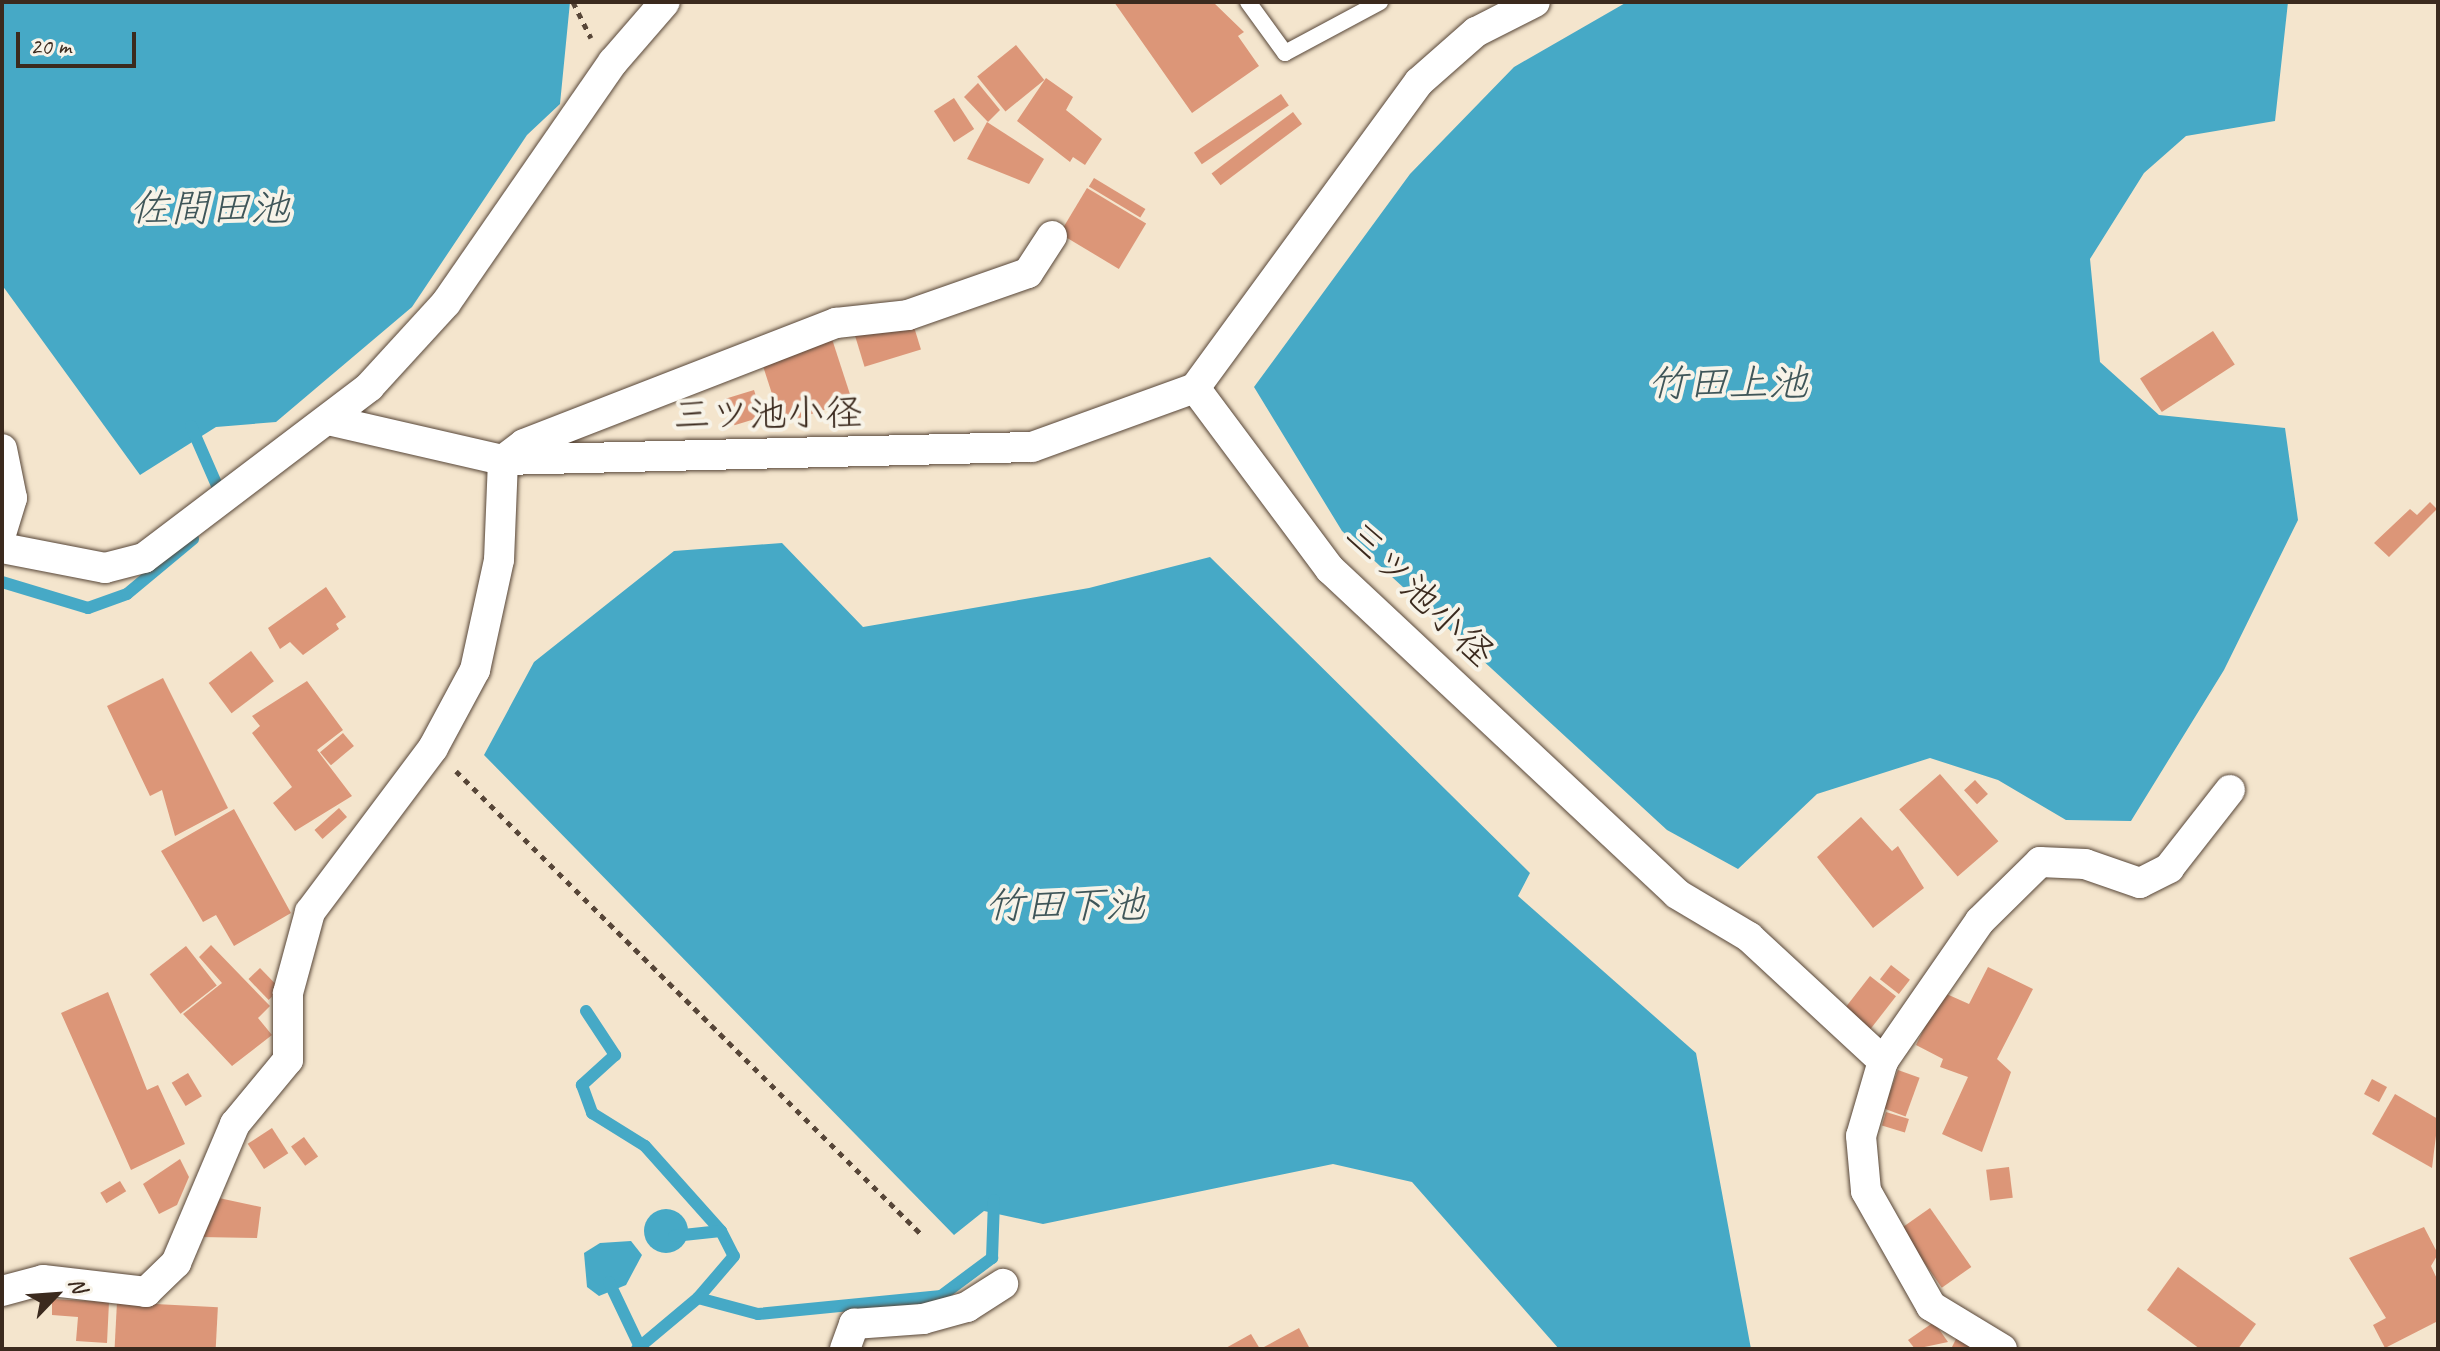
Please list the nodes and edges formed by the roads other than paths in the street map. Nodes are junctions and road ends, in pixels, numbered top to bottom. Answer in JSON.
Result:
{"nodes":[{"id":1,"x":665,"y":2,"type":"edge"},
{"id":2,"x":1248,"y":2,"type":"edge"},
{"id":3,"x":1380,"y":2,"type":"edge"},
{"id":4,"x":1535,"y":2,"type":"edge"},
{"id":5,"x":1052,"y":236,"type":"dead end"},
{"id":6,"x":1195,"y":388,"type":"junction"},
{"id":7,"x":328,"y":420,"type":"junction"},
{"id":8,"x":2,"y":449,"type":"edge"},
{"id":9,"x":503,"y":460,"type":"junction"},
{"id":10,"x":2,"y":530,"type":"edge"},
{"id":11,"x":2,"y":548,"type":"edge"},
{"id":12,"x":2230,"y":790,"type":"dead end"},
{"id":13,"x":1883,"y":1061,"type":"junction"},
{"id":14,"x":1003,"y":1284,"type":"dead end"},
{"id":15,"x":2,"y":1291,"type":"edge"},
{"id":16,"x":845,"y":1349,"type":"edge"},
{"id":17,"x":2002,"y":1349,"type":"edge"}],
"edges":[{"from":1,"to":7,"type":"street"},
{"from":2,"to":3,"type":"lane"},
{"from":4,"to":6,"type":"street"},
{"from":5,"to":9,"type":"street"},
{"from":6,"to":9,"type":"street","name":"三ツ池小径"},
{"from":6,"to":13,"type":"street","name":"三ツ池小径"},
{"from":7,"to":9,"type":"street","name":"三ツ池小径"},
{"from":7,"to":11,"type":"street"},
{"from":8,"to":10,"type":"street"},
{"from":9,"to":15,"type":"street"},
{"from":12,"to":13,"type":"street"},
{"from":13,"to":17,"type":"street"},
{"from":14,"to":16,"type":"street"}]}
